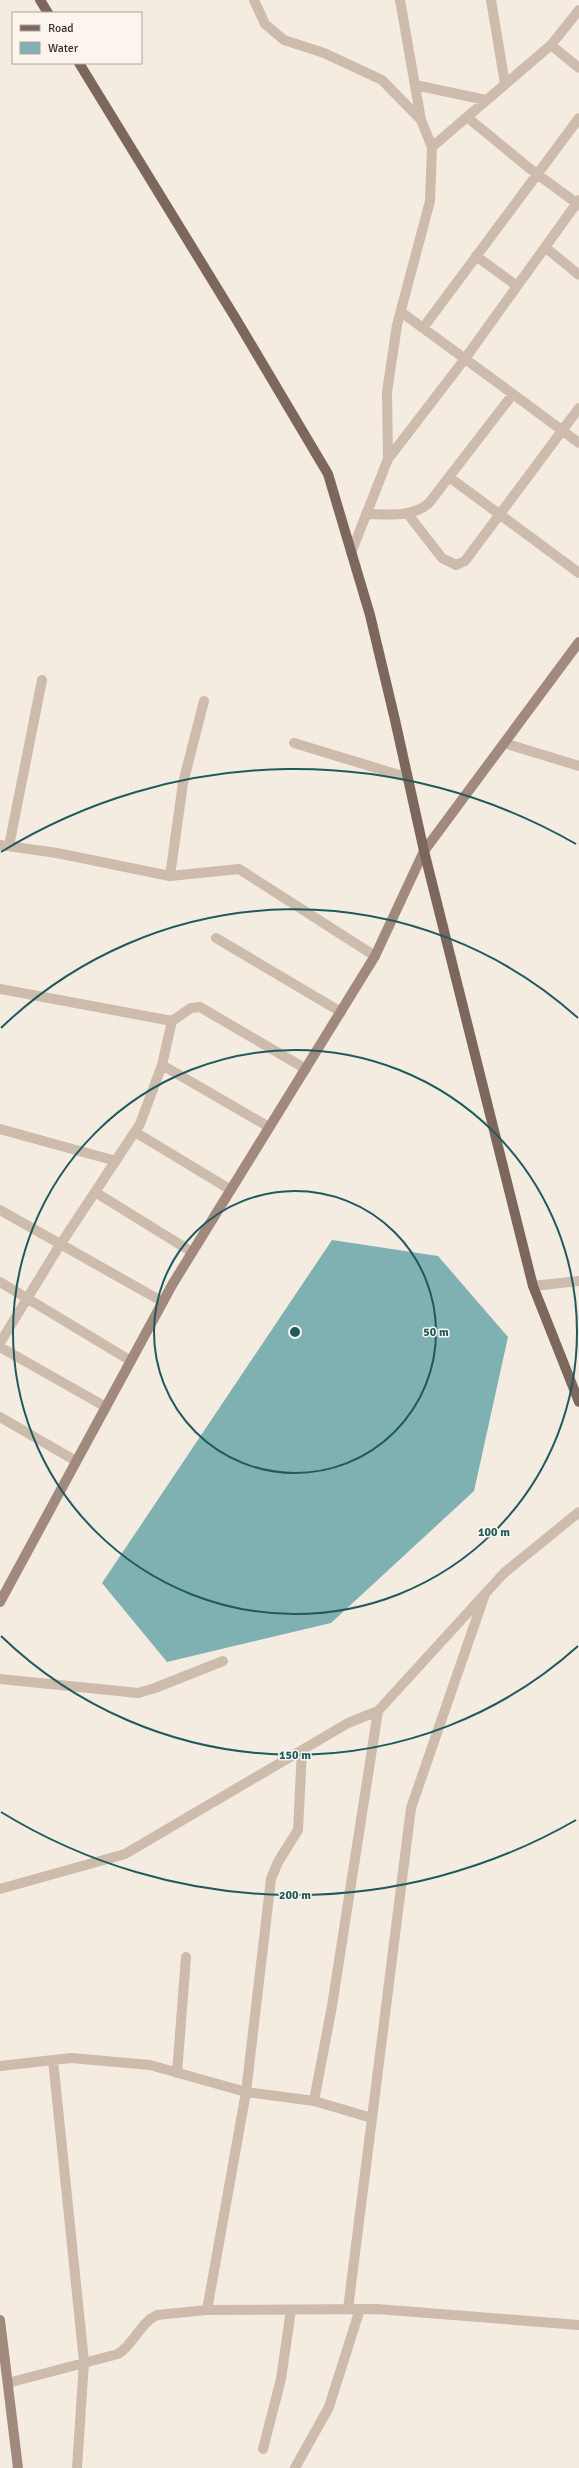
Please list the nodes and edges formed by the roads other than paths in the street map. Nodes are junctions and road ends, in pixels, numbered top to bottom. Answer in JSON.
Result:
{"nodes":[{"id":1,"x":40,"y":0,"type":"edge"},
{"id":2,"x":254,"y":0,"type":"edge"},
{"id":3,"x":400,"y":0,"type":"edge"},
{"id":4,"x":491,"y":0,"type":"edge"},
{"id":5,"x":579,"y":10,"type":"edge"},
{"id":6,"x":47,"y":12,"type":"edge"},
{"id":7,"x":551,"y":45,"type":"junction"},
{"id":8,"x":80,"y":64,"type":"edge"},
{"id":9,"x":579,"y":68,"type":"edge"},
{"id":10,"x":505,"y":84,"type":"junction"},
{"id":11,"x":415,"y":85,"type":"junction"},
{"id":12,"x":486,"y":100,"type":"junction"},
{"id":13,"x":467,"y":117,"type":"junction"},
{"id":14,"x":579,"y":118,"type":"edge"},
{"id":15,"x":421,"y":120,"type":"junction"},
{"id":16,"x":432,"y":147,"type":"junction"},
{"id":17,"x":537,"y":174,"type":"junction"},
{"id":18,"x":578,"y":203,"type":"edge"},
{"id":19,"x":545,"y":246,"type":"junction"},
{"id":20,"x":476,"y":256,"type":"junction"},
{"id":21,"x":579,"y":276,"type":"edge"},
{"id":22,"x":517,"y":286,"type":"junction"},
{"id":23,"x":401,"y":312,"type":"junction"},
{"id":24,"x":423,"y":328,"type":"junction"},
{"id":25,"x":464,"y":360,"type":"junction"},
{"id":26,"x":513,"y":394,"type":"junction"},
{"id":27,"x":579,"y":408,"type":"edge"},
{"id":28,"x":562,"y":432,"type":"junction"},
{"id":29,"x":579,"y":443,"type":"edge"},
{"id":30,"x":388,"y":459,"type":"junction"},
{"id":31,"x":449,"y":477,"type":"junction"},
{"id":32,"x":407,"y":513,"type":"junction"},
{"id":33,"x":366,"y":514,"type":"junction"},
{"id":34,"x":501,"y":514,"type":"junction"},
{"id":35,"x":351,"y":553,"type":"junction"},
{"id":36,"x":579,"y":572,"type":"edge"},
{"id":37,"x":579,"y":642,"type":"edge"},
{"id":38,"x":42,"y":680,"type":"dead end"},
{"id":39,"x":204,"y":701,"type":"dead end"},
{"id":40,"x":294,"y":743,"type":"dead end"},
{"id":41,"x":504,"y":743,"type":"junction"},
{"id":42,"x":579,"y":766,"type":"edge"},
{"id":43,"x":406,"y":777,"type":"junction"},
{"id":44,"x":4,"y":845,"type":"edge"},
{"id":45,"x":424,"y":850,"type":"junction"},
{"id":46,"x":170,"y":876,"type":"junction"},
{"id":47,"x":216,"y":938,"type":"dead end"},
{"id":48,"x":375,"y":956,"type":"junction"},
{"id":49,"x":0,"y":989,"type":"edge"},
{"id":50,"x":341,"y":1012,"type":"junction"},
{"id":51,"x":172,"y":1021,"type":"junction"},
{"id":52,"x":162,"y":1066,"type":"junction"},
{"id":53,"x":306,"y":1069,"type":"junction"},
{"id":54,"x":269,"y":1127,"type":"junction"},
{"id":55,"x":0,"y":1129,"type":"edge"},
{"id":56,"x":135,"y":1132,"type":"junction"},
{"id":57,"x":116,"y":1161,"type":"junction"},
{"id":58,"x":231,"y":1190,"type":"junction"},
{"id":59,"x":95,"y":1192,"type":"junction"},
{"id":60,"x":0,"y":1210,"type":"edge"},
{"id":61,"x":62,"y":1243,"type":"junction"},
{"id":62,"x":192,"y":1252,"type":"junction"},
{"id":63,"x":579,"y":1281,"type":"edge"},
{"id":64,"x":0,"y":1282,"type":"edge"},
{"id":65,"x":533,"y":1286,"type":"junction"},
{"id":66,"x":27,"y":1298,"type":"junction"},
{"id":67,"x":163,"y":1302,"type":"junction"},
{"id":68,"x":0,"y":1343,"type":"edge"},
{"id":69,"x":0,"y":1347,"type":"edge"},
{"id":70,"x":131,"y":1361,"type":"junction"},
{"id":71,"x":579,"y":1402,"type":"edge"},
{"id":72,"x":106,"y":1406,"type":"junction"},
{"id":73,"x":0,"y":1417,"type":"edge"},
{"id":74,"x":76,"y":1461,"type":"junction"},
{"id":75,"x":579,"y":1512,"type":"edge"},
{"id":76,"x":485,"y":1594,"type":"junction"},
{"id":77,"x":0,"y":1602,"type":"edge"},
{"id":78,"x":223,"y":1661,"type":"dead end"},
{"id":79,"x":0,"y":1679,"type":"edge"},
{"id":80,"x":378,"y":1711,"type":"junction"},
{"id":81,"x":302,"y":1750,"type":"junction"},
{"id":82,"x":0,"y":1889,"type":"edge"},
{"id":83,"x":186,"y":1956,"type":"dead end"},
{"id":84,"x":53,"y":2060,"type":"junction"},
{"id":85,"x":0,"y":2066,"type":"edge"},
{"id":86,"x":177,"y":2073,"type":"junction"},
{"id":87,"x":246,"y":2092,"type":"junction"},
{"id":88,"x":314,"y":2101,"type":"junction"},
{"id":89,"x":372,"y":2118,"type":"junction"},
{"id":90,"x":348,"y":2309,"type":"junction"},
{"id":91,"x":360,"y":2309,"type":"junction"},
{"id":92,"x":207,"y":2310,"type":"junction"},
{"id":93,"x":291,"y":2310,"type":"junction"},
{"id":94,"x":0,"y":2320,"type":"edge"},
{"id":95,"x":579,"y":2325,"type":"edge"},
{"id":96,"x":84,"y":2362,"type":"junction"},
{"id":97,"x":8,"y":2383,"type":"junction"},
{"id":98,"x":263,"y":2449,"type":"dead end"},
{"id":99,"x":18,"y":2468,"type":"edge"},
{"id":100,"x":77,"y":2468,"type":"edge"},
{"id":101,"x":295,"y":2468,"type":"edge"}],
"edges":[{"from":1,"to":6,"type":"main road"},
{"from":2,"to":15,"type":"street"},
{"from":3,"to":11,"type":"street"},
{"from":4,"to":10,"type":"street"},
{"from":5,"to":7,"type":"street"},
{"from":7,"to":9,"type":"street"},
{"from":7,"to":10,"type":"street"},
{"from":8,"to":35,"type":"main road"},
{"from":10,"to":12,"type":"street"},
{"from":11,"to":12,"type":"street"},
{"from":11,"to":15,"type":"street"},
{"from":12,"to":13,"type":"street"},
{"from":13,"to":16,"type":"street"},
{"from":13,"to":17,"type":"street"},
{"from":14,"to":17,"type":"street"},
{"from":15,"to":16,"type":"street"},
{"from":16,"to":23,"type":"street"},
{"from":17,"to":18,"type":"street"},
{"from":17,"to":20,"type":"street"},
{"from":18,"to":19,"type":"street"},
{"from":19,"to":21,"type":"street"},
{"from":19,"to":22,"type":"street"},
{"from":20,"to":22,"type":"street"},
{"from":20,"to":24,"type":"street"},
{"from":22,"to":25,"type":"street"},
{"from":23,"to":24,"type":"street"},
{"from":23,"to":30,"type":"street"},
{"from":24,"to":25,"type":"street"},
{"from":25,"to":26,"type":"street"},
{"from":25,"to":30,"type":"street"},
{"from":26,"to":28,"type":"street"},
{"from":26,"to":31,"type":"street"},
{"from":27,"to":28,"type":"street"},
{"from":28,"to":29,"type":"street"},
{"from":28,"to":34,"type":"street"},
{"from":30,"to":33,"type":"street"},
{"from":31,"to":32,"type":"street"},
{"from":31,"to":34,"type":"street"},
{"from":32,"to":33,"type":"street"},
{"from":32,"to":34,"type":"street"},
{"from":33,"to":35,"type":"street"},
{"from":34,"to":36,"type":"street"},
{"from":35,"to":43,"type":"main road"},
{"from":37,"to":41,"type":"main road"},
{"from":38,"to":44,"type":"street"},
{"from":39,"to":46,"type":"street"},
{"from":40,"to":43,"type":"street"},
{"from":41,"to":42,"type":"street"},
{"from":41,"to":45,"type":"main road"},
{"from":43,"to":45,"type":"main road"},
{"from":44,"to":46,"type":"street"},
{"from":45,"to":48,"type":"main road"},
{"from":45,"to":65,"type":"main road"},
{"from":46,"to":48,"type":"street"},
{"from":47,"to":50,"type":"street"},
{"from":48,"to":50,"type":"main road"},
{"from":49,"to":51,"type":"street"},
{"from":50,"to":53,"type":"main road"},
{"from":51,"to":52,"type":"street"},
{"from":51,"to":53,"type":"street"},
{"from":52,"to":54,"type":"street"},
{"from":52,"to":56,"type":"street"},
{"from":53,"to":54,"type":"main road"},
{"from":54,"to":58,"type":"main road"},
{"from":55,"to":57,"type":"street"},
{"from":56,"to":57,"type":"street"},
{"from":56,"to":58,"type":"street"},
{"from":57,"to":59,"type":"street"},
{"from":58,"to":62,"type":"main road"},
{"from":59,"to":61,"type":"street"},
{"from":59,"to":62,"type":"street"},
{"from":60,"to":61,"type":"street"},
{"from":61,"to":66,"type":"street"},
{"from":61,"to":67,"type":"street"},
{"from":62,"to":67,"type":"main road"},
{"from":63,"to":65,"type":"street"},
{"from":64,"to":66,"type":"street"},
{"from":65,"to":71,"type":"main road"},
{"from":66,"to":68,"type":"street"},
{"from":66,"to":70,"type":"street"},
{"from":67,"to":70,"type":"main road"},
{"from":69,"to":72,"type":"street"},
{"from":70,"to":72,"type":"main road"},
{"from":72,"to":74,"type":"main road"},
{"from":73,"to":74,"type":"street"},
{"from":74,"to":77,"type":"main road"},
{"from":75,"to":76,"type":"street"},
{"from":76,"to":80,"type":"street"},
{"from":76,"to":89,"type":"street"},
{"from":78,"to":79,"type":"street"},
{"from":80,"to":81,"type":"street"},
{"from":80,"to":88,"type":"street"},
{"from":81,"to":82,"type":"street"},
{"from":81,"to":87,"type":"street"},
{"from":83,"to":86,"type":"street"},
{"from":84,"to":85,"type":"street"},
{"from":84,"to":86,"type":"street"},
{"from":84,"to":96,"type":"street"},
{"from":86,"to":87,"type":"street"},
{"from":87,"to":88,"type":"street"},
{"from":87,"to":92,"type":"street"},
{"from":88,"to":89,"type":"street"},
{"from":89,"to":90,"type":"street"},
{"from":90,"to":91,"type":"street"},
{"from":90,"to":93,"type":"street"},
{"from":91,"to":95,"type":"street"},
{"from":91,"to":101,"type":"street"},
{"from":92,"to":93,"type":"street"},
{"from":92,"to":96,"type":"street"},
{"from":93,"to":98,"type":"street"},
{"from":94,"to":97,"type":"main road"},
{"from":96,"to":97,"type":"street"},
{"from":96,"to":100,"type":"street"},
{"from":97,"to":99,"type":"main road"}]}
